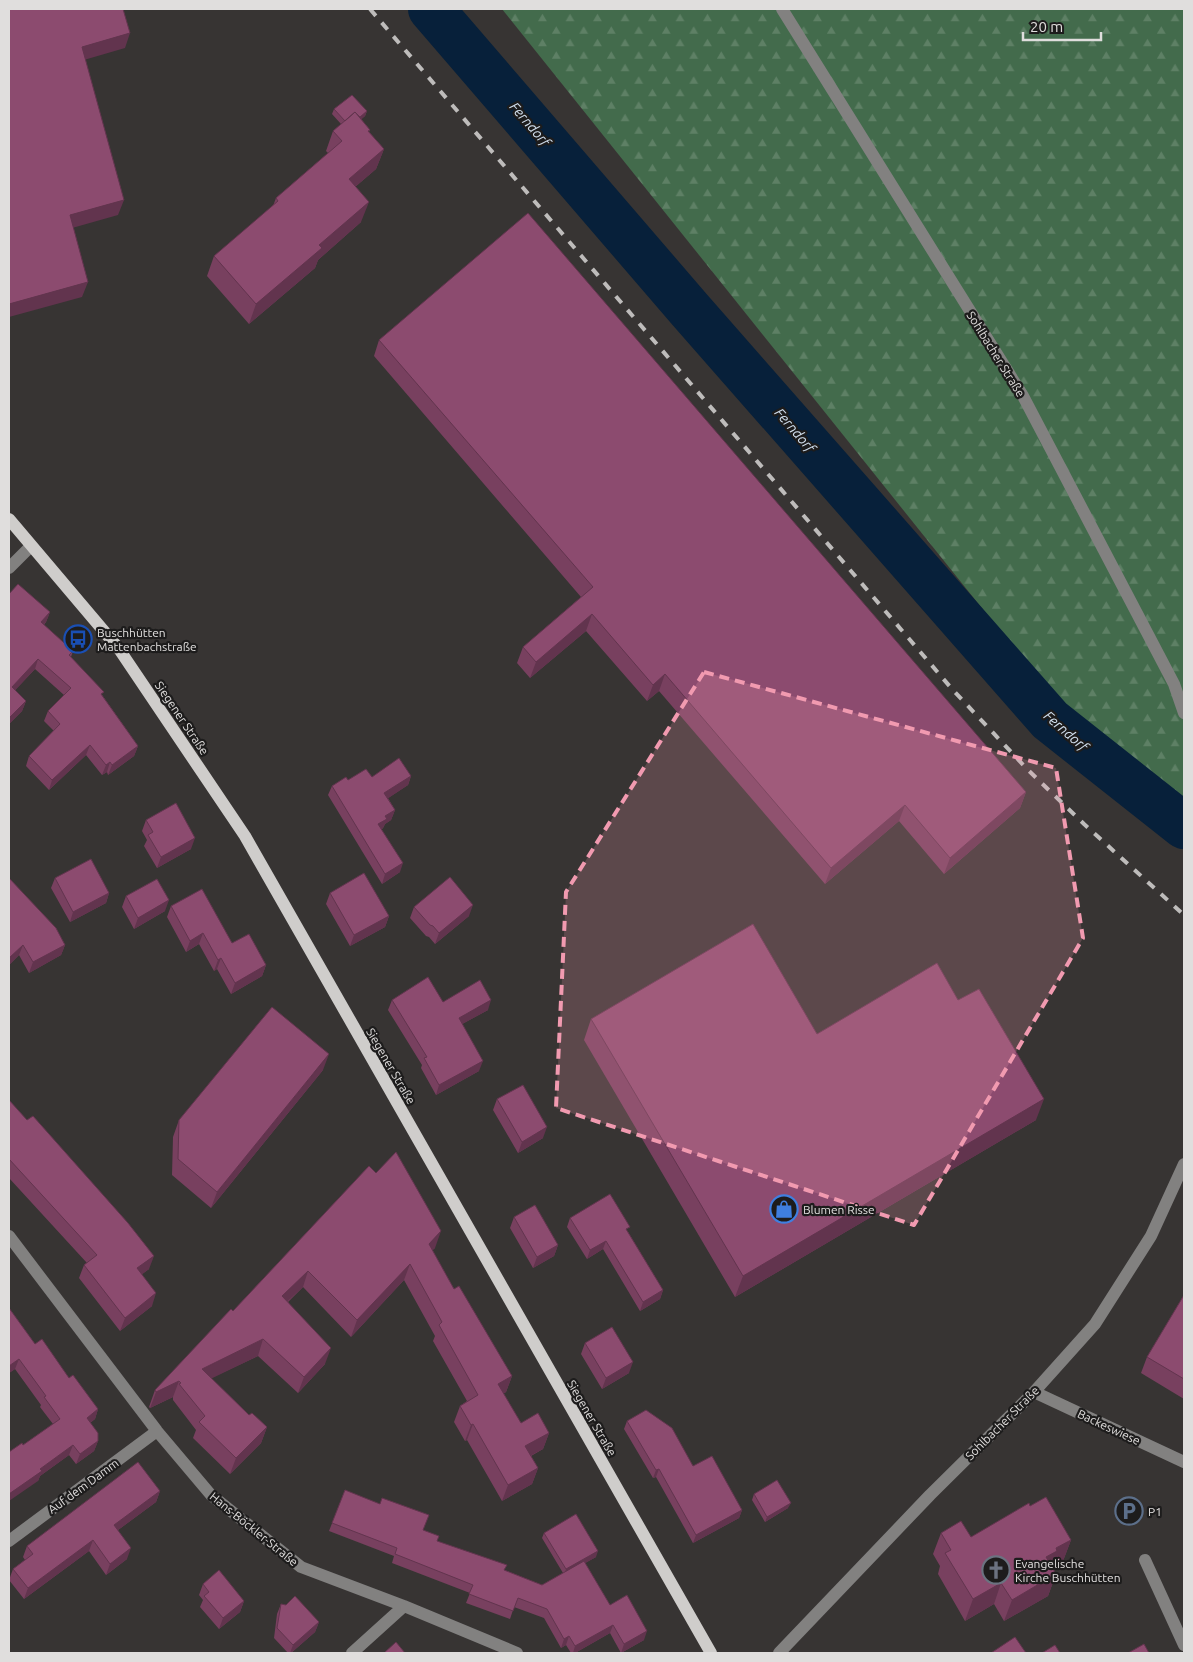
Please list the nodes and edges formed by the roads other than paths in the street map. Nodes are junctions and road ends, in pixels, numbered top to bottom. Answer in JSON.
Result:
{"nodes":[{"id":1,"x":782,"y":9,"type":"edge"},
{"id":2,"x":9,"y":519,"type":"edge"},
{"id":3,"x":31,"y":546,"type":"junction"},
{"id":4,"x":9,"y":568,"type":"edge"},
{"id":5,"x":1184,"y":713,"type":"edge"},
{"id":6,"x":1184,"y":1164,"type":"edge"},
{"id":7,"x":9,"y":1236,"type":"edge"},
{"id":8,"x":1034,"y":1392,"type":"junction"},
{"id":9,"x":157,"y":1431,"type":"junction"},
{"id":10,"x":1184,"y":1462,"type":"edge"},
{"id":11,"x":9,"y":1541,"type":"edge"},
{"id":12,"x":1145,"y":1560,"type":"dead end"},
{"id":13,"x":404,"y":1606,"type":"junction"},
{"id":14,"x":1184,"y":1645,"type":"edge"},
{"id":15,"x":352,"y":1653,"type":"edge"},
{"id":16,"x":517,"y":1653,"type":"edge"},
{"id":17,"x":711,"y":1653,"type":"edge"},
{"id":18,"x":779,"y":1653,"type":"edge"}],
"edges":[{"from":1,"to":5,"type":"street","name":"Sohlbacher Straße"},
{"from":2,"to":3,"type":"main road","name":"Siegener Straße"},
{"from":3,"to":4,"type":"street"},
{"from":3,"to":17,"type":"main road","name":"Siegener Straße"},
{"from":6,"to":8,"type":"street","name":"Sohlbacher Straße"},
{"from":7,"to":9,"type":"street","name":"Hans-Böckler-Straße"},
{"from":8,"to":10,"type":"street","name":"Backeswiese"},
{"from":8,"to":18,"type":"street","name":"Sohlbacher Straße"},
{"from":9,"to":11,"type":"street","name":"Auf dem Damm"},
{"from":9,"to":13,"type":"street","name":"Hans-Böckler-Straße"},
{"from":12,"to":14,"type":"street"},
{"from":13,"to":15,"type":"street"},
{"from":13,"to":16,"type":"street","name":"Hans-Böckler-Straße"}]}
